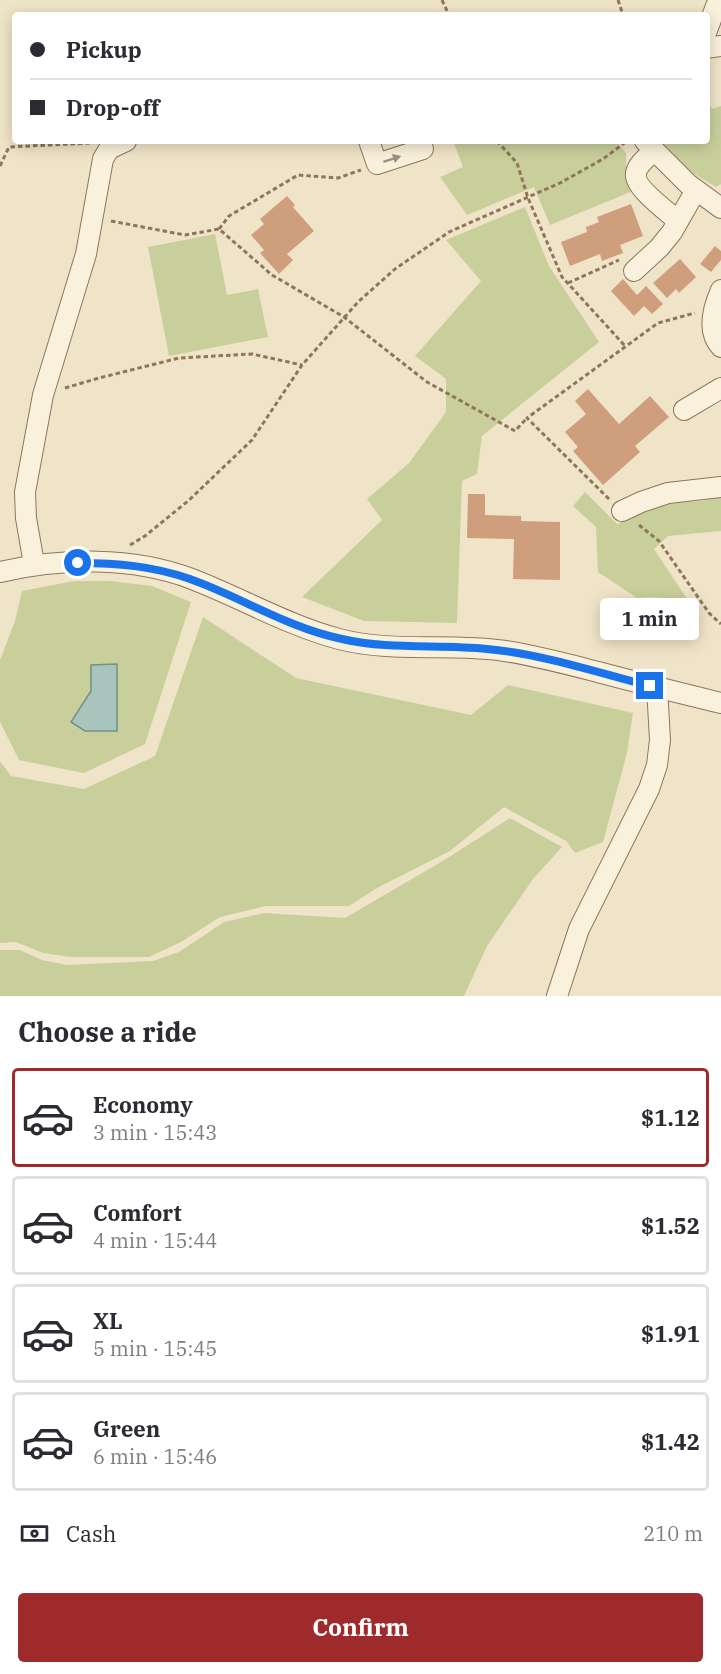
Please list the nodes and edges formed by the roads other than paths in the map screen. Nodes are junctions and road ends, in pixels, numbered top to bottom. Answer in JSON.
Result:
{"nodes":[{"id":1,"x":718,"y":7,"type":"edge"},
{"id":2,"x":710,"y":24,"type":"edge"},
{"id":3,"x":120,"y":144,"type":"edge"},
{"id":4,"x":370,"y":144,"type":"edge"},
{"id":5,"x":422,"y":144,"type":"edge"},
{"id":6,"x":649,"y":146,"type":"edge"},
{"id":7,"x":696,"y":190,"type":"junction"},
{"id":8,"x":721,"y":208,"type":"edge"},
{"id":9,"x":678,"y":221,"type":"junction"},
{"id":10,"x":634,"y":271,"type":"dead end"},
{"id":11,"x":718,"y":299,"type":"edge"},
{"id":12,"x":721,"y":347,"type":"edge"},
{"id":13,"x":721,"y":388,"type":"edge"},
{"id":14,"x":684,"y":410,"type":"dead end"},
{"id":15,"x":721,"y":487,"type":"edge"},
{"id":16,"x":622,"y":512,"type":"road end"},
{"id":17,"x":34,"y":564,"type":"junction"},
{"id":18,"x":0,"y":572,"type":"edge"},
{"id":19,"x":657,"y":687,"type":"junction"},
{"id":20,"x":721,"y":703,"type":"edge"},
{"id":21,"x":557,"y":996,"type":"edge"}],
"edges":[{"from":1,"to":2,"type":"street"},
{"from":3,"to":17,"type":"street"},
{"from":4,"to":5,"type":"street","one_way":true},
{"from":6,"to":7,"type":"street"},
{"from":6,"to":9,"type":"street"},
{"from":7,"to":8,"type":"street"},
{"from":7,"to":9,"type":"street"},
{"from":9,"to":10,"type":"street"},
{"from":11,"to":12,"type":"street"},
{"from":13,"to":14,"type":"street"},
{"from":15,"to":16,"type":"street"},
{"from":17,"to":18,"type":"street"},
{"from":17,"to":19,"type":"street"},
{"from":19,"to":20,"type":"street"},
{"from":19,"to":21,"type":"street"}]}
